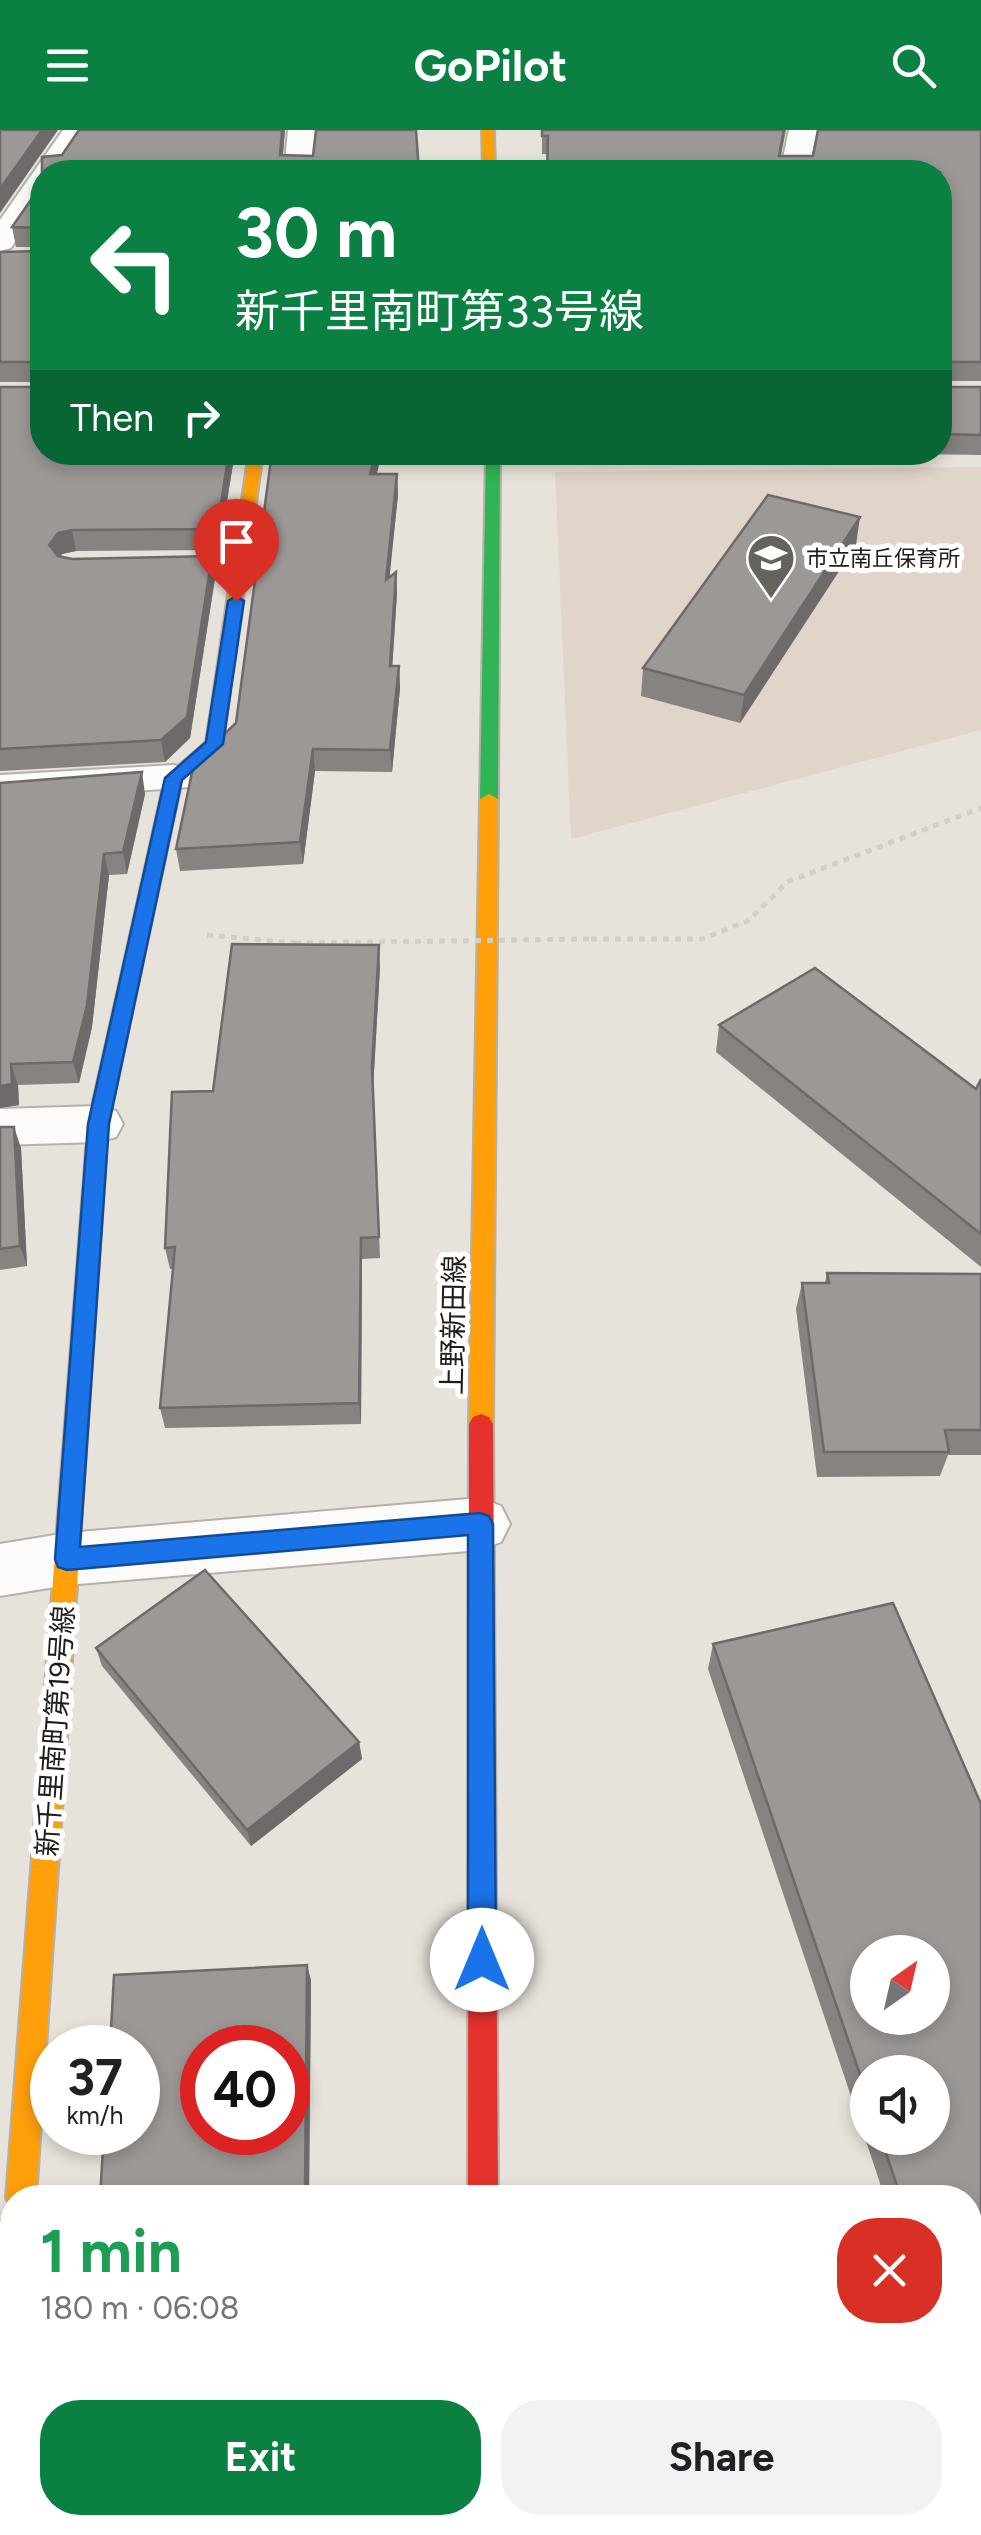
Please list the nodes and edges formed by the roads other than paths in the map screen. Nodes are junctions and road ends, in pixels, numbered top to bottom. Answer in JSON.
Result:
{"nodes":[{"id":1,"x":77,"y":130,"type":"edge"},
{"id":2,"x":302,"y":130,"type":"edge"},
{"id":3,"x":488,"y":130,"type":"edge"},
{"id":4,"x":803,"y":130,"type":"edge"},
{"id":5,"x":56,"y":160,"type":"edge"},
{"id":6,"x":299,"y":160,"type":"edge"},
{"id":7,"x":489,"y":160,"type":"edge"},
{"id":8,"x":797,"y":160,"type":"edge"},
{"id":9,"x":30,"y":198,"type":"edge"},
{"id":10,"x":0,"y":242,"type":"edge"},
{"id":11,"x":252,"y":465,"type":"edge"},
{"id":12,"x":493,"y":465,"type":"edge"},
{"id":13,"x":174,"y":778,"type":"junction"},
{"id":14,"x":0,"y":788,"type":"edge"},
{"id":15,"x":98,"y":1124,"type":"junction"},
{"id":16,"x":0,"y":1127,"type":"edge"},
{"id":17,"x":480,"y":1524,"type":"junction"},
{"id":18,"x":67,"y":1559,"type":"junction"},
{"id":19,"x":0,"y":1570,"type":"edge"},
{"id":20,"x":22,"y":2185,"type":"edge"},
{"id":21,"x":483,"y":2185,"type":"edge"}],
"edges":[{"from":1,"to":5,"type":"street"},
{"from":2,"to":6,"type":"street"},
{"from":3,"to":7,"type":"street"},
{"from":4,"to":8,"type":"street"},
{"from":9,"to":10,"type":"street"},
{"from":11,"to":13,"type":"street"},
{"from":12,"to":17,"type":"street","name":"上野新田線"},
{"from":13,"to":14,"type":"street"},
{"from":13,"to":15,"type":"street","name":"新千里南町第19号線"},
{"from":15,"to":16,"type":"street"},
{"from":15,"to":18,"type":"street","name":"新千里南町第19号線"},
{"from":17,"to":18,"type":"street"},
{"from":17,"to":21,"type":"street","name":"上野新田線"},
{"from":18,"to":19,"type":"street"},
{"from":18,"to":20,"type":"street","name":"新千里南町第19号線"}]}
